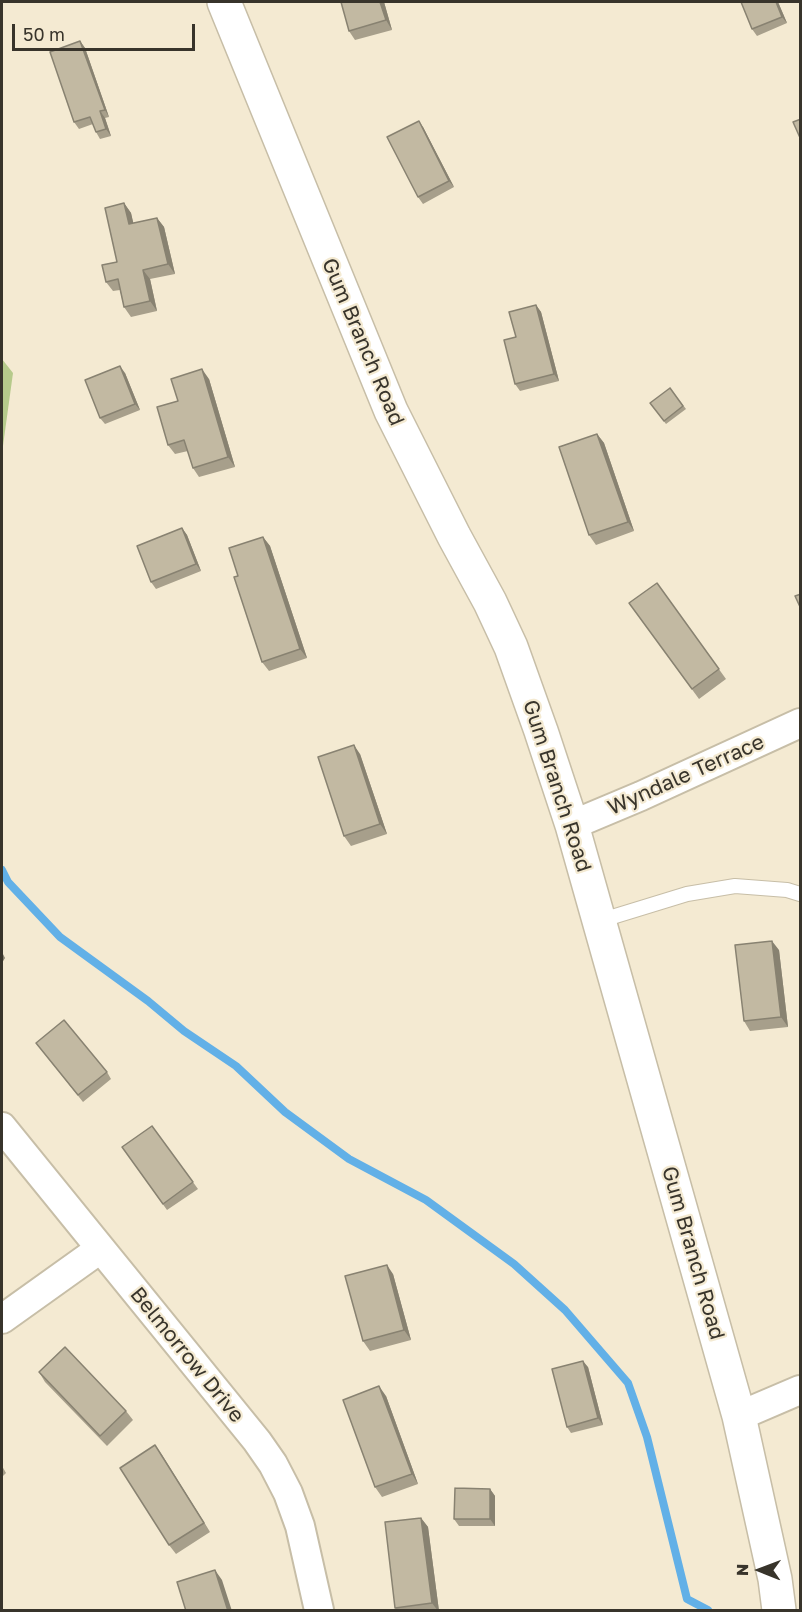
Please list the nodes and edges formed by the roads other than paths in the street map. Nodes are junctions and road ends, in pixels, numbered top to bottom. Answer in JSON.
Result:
{"nodes":[{"id":1,"x":224,"y":2,"type":"edge"},
{"id":2,"x":801,"y":723,"type":"edge"},
{"id":3,"x":572,"y":825,"type":"junction"},
{"id":4,"x":801,"y":894,"type":"edge"},
{"id":5,"x":599,"y":921,"type":"junction"},
{"id":6,"x":2,"y":1127,"type":"edge"},
{"id":7,"x":100,"y":1248,"type":"junction"},
{"id":8,"x":2,"y":1319,"type":"edge"},
{"id":9,"x":801,"y":1390,"type":"edge"},
{"id":10,"x":739,"y":1416,"type":"junction"},
{"id":11,"x":319,"y":1611,"type":"edge"},
{"id":12,"x":779,"y":1611,"type":"edge"}],
"edges":[{"from":1,"to":3,"type":"street","name":"Gum Branch Road"},
{"from":2,"to":3,"type":"street","name":"Wyndale Terrace"},
{"from":3,"to":5,"type":"street","name":"Gum Branch Road"},
{"from":4,"to":5,"type":"lane"},
{"from":5,"to":10,"type":"street","name":"Gum Branch Road"},
{"from":6,"to":7,"type":"street","name":"Belmorrow Drive"},
{"from":7,"to":8,"type":"street"},
{"from":7,"to":11,"type":"street","name":"Belmorrow Drive"},
{"from":9,"to":10,"type":"street"},
{"from":10,"to":12,"type":"street","name":"Gum Branch Road"}]}
